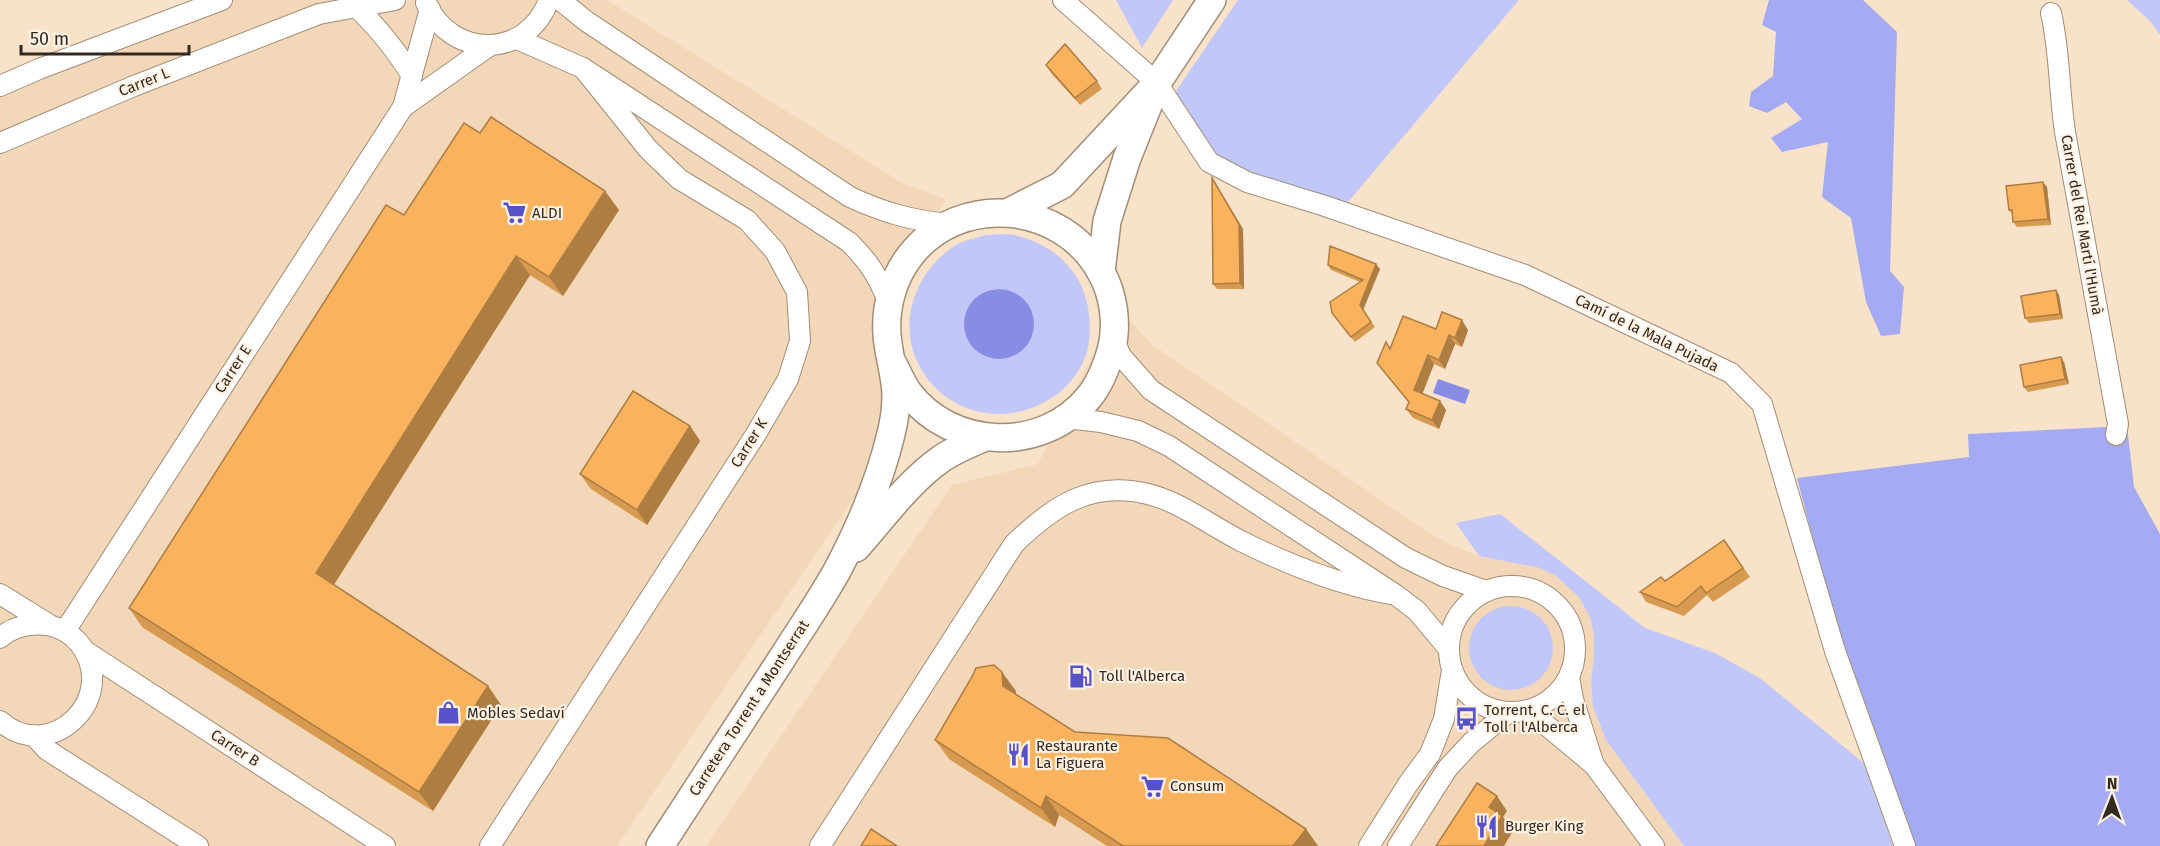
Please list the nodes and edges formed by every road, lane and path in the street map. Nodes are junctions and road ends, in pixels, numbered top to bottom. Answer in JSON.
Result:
{"nodes":[{"id":1,"x":222,"y":0,"type":"edge"},
{"id":2,"x":395,"y":0,"type":"edge"},
{"id":3,"x":549,"y":0,"type":"edge"},
{"id":4,"x":560,"y":0,"type":"edge"},
{"id":5,"x":1063,"y":0,"type":"edge"},
{"id":6,"x":1212,"y":0,"type":"edge"},
{"id":7,"x":428,"y":5,"type":"edge"},
{"id":8,"x":356,"y":7,"type":"junction"},
{"id":9,"x":2051,"y":14,"type":"dead end"},
{"id":10,"x":517,"y":39,"type":"junction"},
{"id":11,"x":489,"y":46,"type":"junction"},
{"id":12,"x":583,"y":68,"type":"junction"},
{"id":13,"x":412,"y":76,"type":"junction"},
{"id":14,"x":1157,"y":83,"type":"junction"},
{"id":15,"x":0,"y":86,"type":"edge"},
{"id":16,"x":403,"y":107,"type":"junction"},
{"id":17,"x":0,"y":142,"type":"edge"},
{"id":18,"x":1009,"y":212,"type":"junction"},
{"id":19,"x":948,"y":224,"type":"junction"},
{"id":20,"x":1101,"y":272,"type":"junction"},
{"id":21,"x":889,"y":303,"type":"junction"},
{"id":22,"x":1114,"y":340,"type":"junction"},
{"id":23,"x":893,"y":364,"type":"junction"},
{"id":24,"x":1066,"y":418,"type":"junction"},
{"id":25,"x":2116,"y":435,"type":"dead end"},
{"id":26,"x":983,"y":438,"type":"junction"},
{"id":27,"x":838,"y":569,"type":"junction"},
{"id":28,"x":1486,"y":591,"type":"junction"},
{"id":29,"x":0,"y":594,"type":"edge"},
{"id":30,"x":1396,"y":595,"type":"junction"},
{"id":31,"x":58,"y":629,"type":"junction"},
{"id":32,"x":0,"y":638,"type":"edge"},
{"id":33,"x":1448,"y":648,"type":"junction"},
{"id":34,"x":85,"y":651,"type":"junction"},
{"id":35,"x":1452,"y":670,"type":"junction"},
{"id":36,"x":1569,"y":677,"type":"junction"},
{"id":37,"x":1519,"y":711,"type":"junction"},
{"id":38,"x":1,"y":726,"type":"edge"},
{"id":39,"x":33,"y":735,"type":"junction"},
{"id":40,"x":1594,"y":765,"type":"junction"},
{"id":41,"x":198,"y":846,"type":"edge"},
{"id":42,"x":385,"y":846,"type":"edge"},
{"id":43,"x":490,"y":846,"type":"edge"},
{"id":44,"x":660,"y":846,"type":"edge"},
{"id":45,"x":820,"y":846,"type":"edge"},
{"id":46,"x":1369,"y":846,"type":"edge"},
{"id":47,"x":1398,"y":846,"type":"edge"},
{"id":48,"x":1654,"y":846,"type":"edge"},
{"id":49,"x":1905,"y":846,"type":"edge"}],
"edges":[{"from":1,"to":15,"type":"street"},
{"from":2,"to":8,"type":"street","name":"Carrer L"},
{"from":3,"to":10,"type":"street"},
{"from":4,"to":19,"type":"street"},
{"from":5,"to":14,"type":"street","name":"Camí de la Mala Pujada"},
{"from":6,"to":14,"type":"main road"},
{"from":7,"to":11,"type":"street"},
{"from":7,"to":13,"type":"street"},
{"from":8,"to":13,"type":"street"},
{"from":8,"to":17,"type":"street","name":"Carrer L"},
{"from":9,"to":25,"type":"street","name":"Carrer del Rei Martí l'Humà"},
{"from":10,"to":11,"type":"street"},
{"from":10,"to":12,"type":"street"},
{"from":11,"to":16,"type":"street"},
{"from":12,"to":21,"type":"street"},
{"from":12,"to":43,"type":"street","name":"Carrer K"},
{"from":13,"to":16,"type":"street"},
{"from":14,"to":18,"type":"main road"},
{"from":14,"to":20,"type":"main road"},
{"from":14,"to":49,"type":"street","name":"Camí de la Mala Pujada"},
{"from":16,"to":31,"type":"street","name":"Carrer E"},
{"from":18,"to":19,"type":"main road"},
{"from":18,"to":20,"type":"main road"},
{"from":19,"to":21,"type":"main road"},
{"from":20,"to":22,"type":"main road"},
{"from":21,"to":23,"type":"main road"},
{"from":22,"to":24,"type":"main road"},
{"from":22,"to":28,"type":"street"},
{"from":23,"to":26,"type":"main road"},
{"from":23,"to":27,"type":"main road"},
{"from":24,"to":26,"type":"main road"},
{"from":24,"to":30,"type":"street"},
{"from":26,"to":27,"type":"main road"},
{"from":27,"to":44,"type":"main road","name":"Carretera Torrent a Montserrat"},
{"from":28,"to":33,"type":"street"},
{"from":28,"to":36,"type":"street"},
{"from":29,"to":31,"type":"street"},
{"from":30,"to":33,"type":"street"},
{"from":30,"to":45,"type":"street"},
{"from":31,"to":32,"type":"street"},
{"from":31,"to":34,"type":"street","name":"Carrer B"},
{"from":33,"to":35,"type":"street"},
{"from":34,"to":39,"type":"street"},
{"from":34,"to":42,"type":"street","name":"Carrer B"},
{"from":35,"to":37,"type":"street"},
{"from":35,"to":46,"type":"street"},
{"from":36,"to":37,"type":"street"},
{"from":36,"to":40,"type":"street"},
{"from":37,"to":40,"type":"street"},
{"from":37,"to":47,"type":"street"},
{"from":38,"to":39,"type":"street"},
{"from":39,"to":41,"type":"street"},
{"from":40,"to":48,"type":"street"}]}
